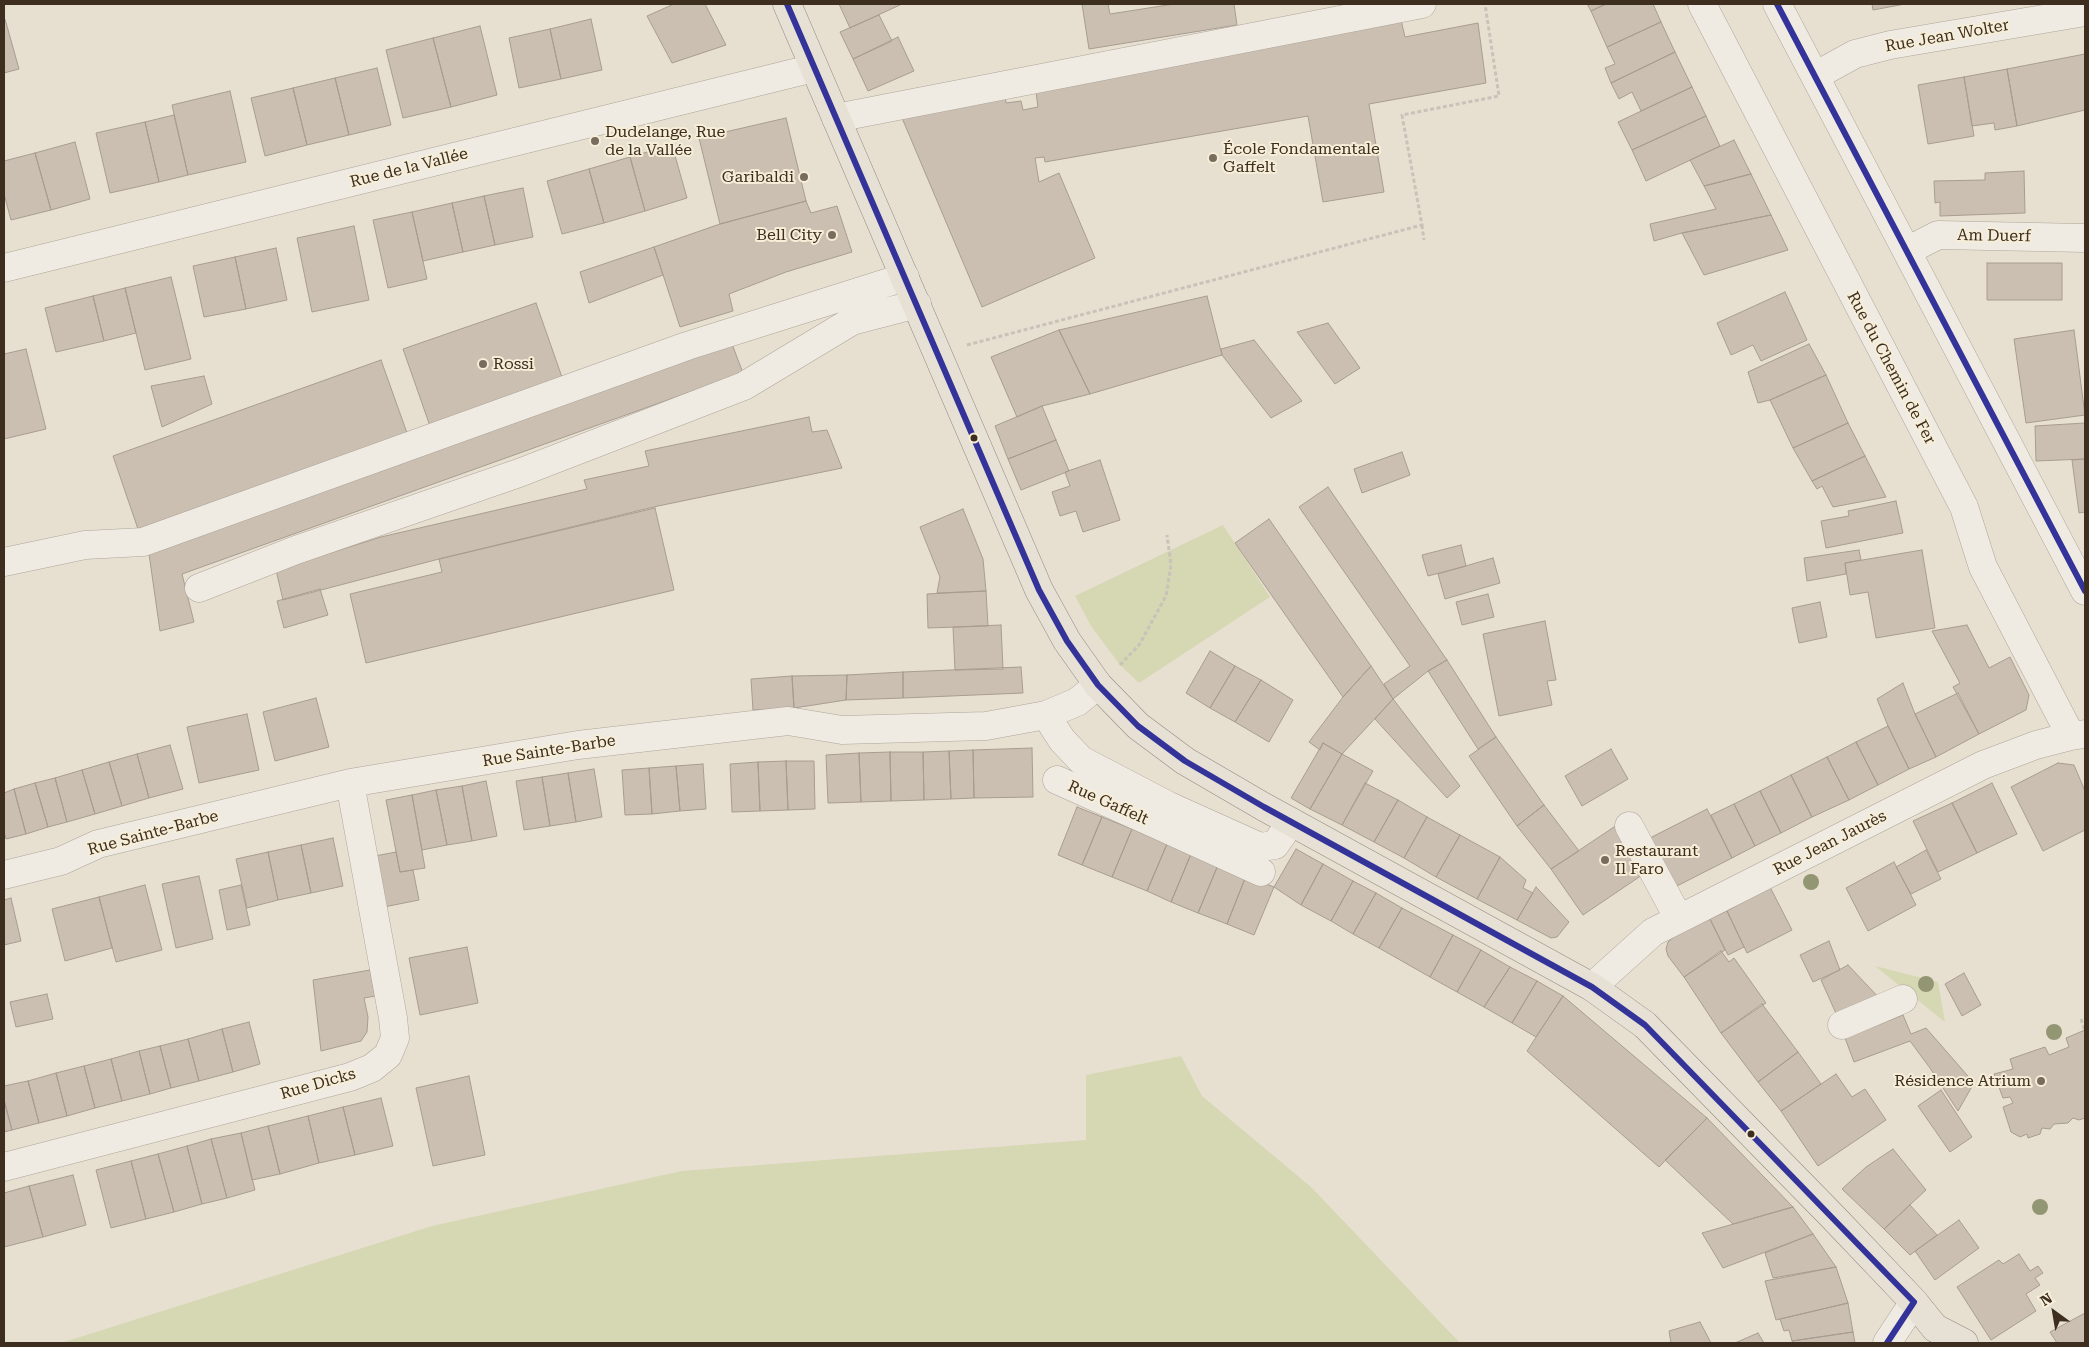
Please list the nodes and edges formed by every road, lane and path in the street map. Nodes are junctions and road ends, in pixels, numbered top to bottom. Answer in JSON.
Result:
{"nodes":[{"id":1,"x":787,"y":4,"type":"edge"},
{"id":2,"x":1422,"y":4,"type":"edge"},
{"id":3,"x":1485,"y":4,"type":"edge"},
{"id":4,"x":1702,"y":4,"type":"edge"},
{"id":5,"x":1777,"y":4,"type":"edge"},
{"id":6,"x":2085,"y":12,"type":"edge"},
{"id":7,"x":814,"y":68,"type":"junction"},
{"id":8,"x":1815,"y":76,"type":"junction"},
{"id":9,"x":836,"y":118,"type":"junction"},
{"id":10,"x":1422,"y":225,"type":"junction"},
{"id":11,"x":2085,"y":238,"type":"edge"},
{"id":12,"x":1424,"y":240,"type":"dead end"},
{"id":13,"x":1907,"y":251,"type":"junction"},
{"id":14,"x":4,"y":268,"type":"edge"},
{"id":15,"x":905,"y":277,"type":"junction"},
{"id":16,"x":916,"y":304,"type":"junction"},
{"id":17,"x":938,"y":353,"type":"junction"},
{"id":18,"x":1167,"y":535,"type":"dead end"},
{"id":19,"x":4,"y":562,"type":"edge"},
{"id":20,"x":199,"y":588,"type":"dead end"},
{"id":21,"x":2085,"y":591,"type":"edge"},
{"id":22,"x":1098,"y":685,"type":"junction"},
{"id":23,"x":1046,"y":715,"type":"junction"},
{"id":24,"x":2078,"y":735,"type":"edge"},
{"id":25,"x":1057,"y":780,"type":"dead end"},
{"id":26,"x":350,"y":783,"type":"junction"},
{"id":27,"x":1164,"y":816,"type":"junction"},
{"id":28,"x":1291,"y":822,"type":"junction"},
{"id":29,"x":1629,"y":826,"type":"dead end"},
{"id":30,"x":1261,"y":872,"type":"dead end"},
{"id":31,"x":4,"y":876,"type":"edge"},
{"id":32,"x":1679,"y":919,"type":"junction"},
{"id":33,"x":1592,"y":987,"type":"junction"},
{"id":34,"x":1903,"y":999,"type":"dead end"},
{"id":35,"x":2081,"y":1019,"type":"dead end"},
{"id":36,"x":1842,"y":1025,"type":"dead end"},
{"id":37,"x":2085,"y":1031,"type":"edge"},
{"id":38,"x":4,"y":1167,"type":"edge"},
{"id":39,"x":1914,"y":1302,"type":"junction"},
{"id":40,"x":1887,"y":1343,"type":"edge"},
{"id":41,"x":1964,"y":1343,"type":"edge"}],
"edges":[{"from":1,"to":7,"type":"main road"},
{"from":2,"to":9,"type":"street"},
{"from":3,"to":10,"type":"path"},
{"from":4,"to":24,"type":"street","name":"Rue du Chemin de Fer"},
{"from":5,"to":8,"type":"street"},
{"from":6,"to":8,"type":"street","name":"Rue Jean Wolter"},
{"from":7,"to":9,"type":"main road"},
{"from":7,"to":14,"type":"street","name":"Rue de la Vallée"},
{"from":8,"to":13,"type":"street"},
{"from":9,"to":15,"type":"main road"},
{"from":10,"to":12,"type":"path"},
{"from":10,"to":17,"type":"path"},
{"from":11,"to":13,"type":"street","name":"Am Duerf"},
{"from":13,"to":21,"type":"street"},
{"from":15,"to":16,"type":"main road"},
{"from":15,"to":19,"type":"street"},
{"from":16,"to":17,"type":"main road"},
{"from":16,"to":20,"type":"street"},
{"from":17,"to":22,"type":"main road"},
{"from":18,"to":22,"type":"path"},
{"from":22,"to":23,"type":"street","name":"Rue Sainte-Barbe"},
{"from":22,"to":28,"type":"main road"},
{"from":23,"to":26,"type":"street","name":"Rue Sainte-Barbe"},
{"from":23,"to":27,"type":"street","name":"Rue Gaffelt"},
{"from":24,"to":32,"type":"street","name":"Rue Jean Jaurès"},
{"from":25,"to":27,"type":"street","name":"Rue Gaffelt"},
{"from":26,"to":31,"type":"street","name":"Rue Sainte-Barbe"},
{"from":26,"to":38,"type":"street","name":"Rue Dicks"},
{"from":27,"to":28,"type":"street","name":"Rue Gaffelt"},
{"from":27,"to":30,"type":"street","name":"Rue Gaffelt"},
{"from":28,"to":33,"type":"main road"},
{"from":29,"to":32,"type":"street"},
{"from":32,"to":33,"type":"street","name":"Rue Jean Jaurès"},
{"from":33,"to":39,"type":"main road"},
{"from":34,"to":36,"type":"street"},
{"from":35,"to":37,"type":"path"},
{"from":39,"to":40,"type":"street"},
{"from":39,"to":41,"type":"main road"}]}
